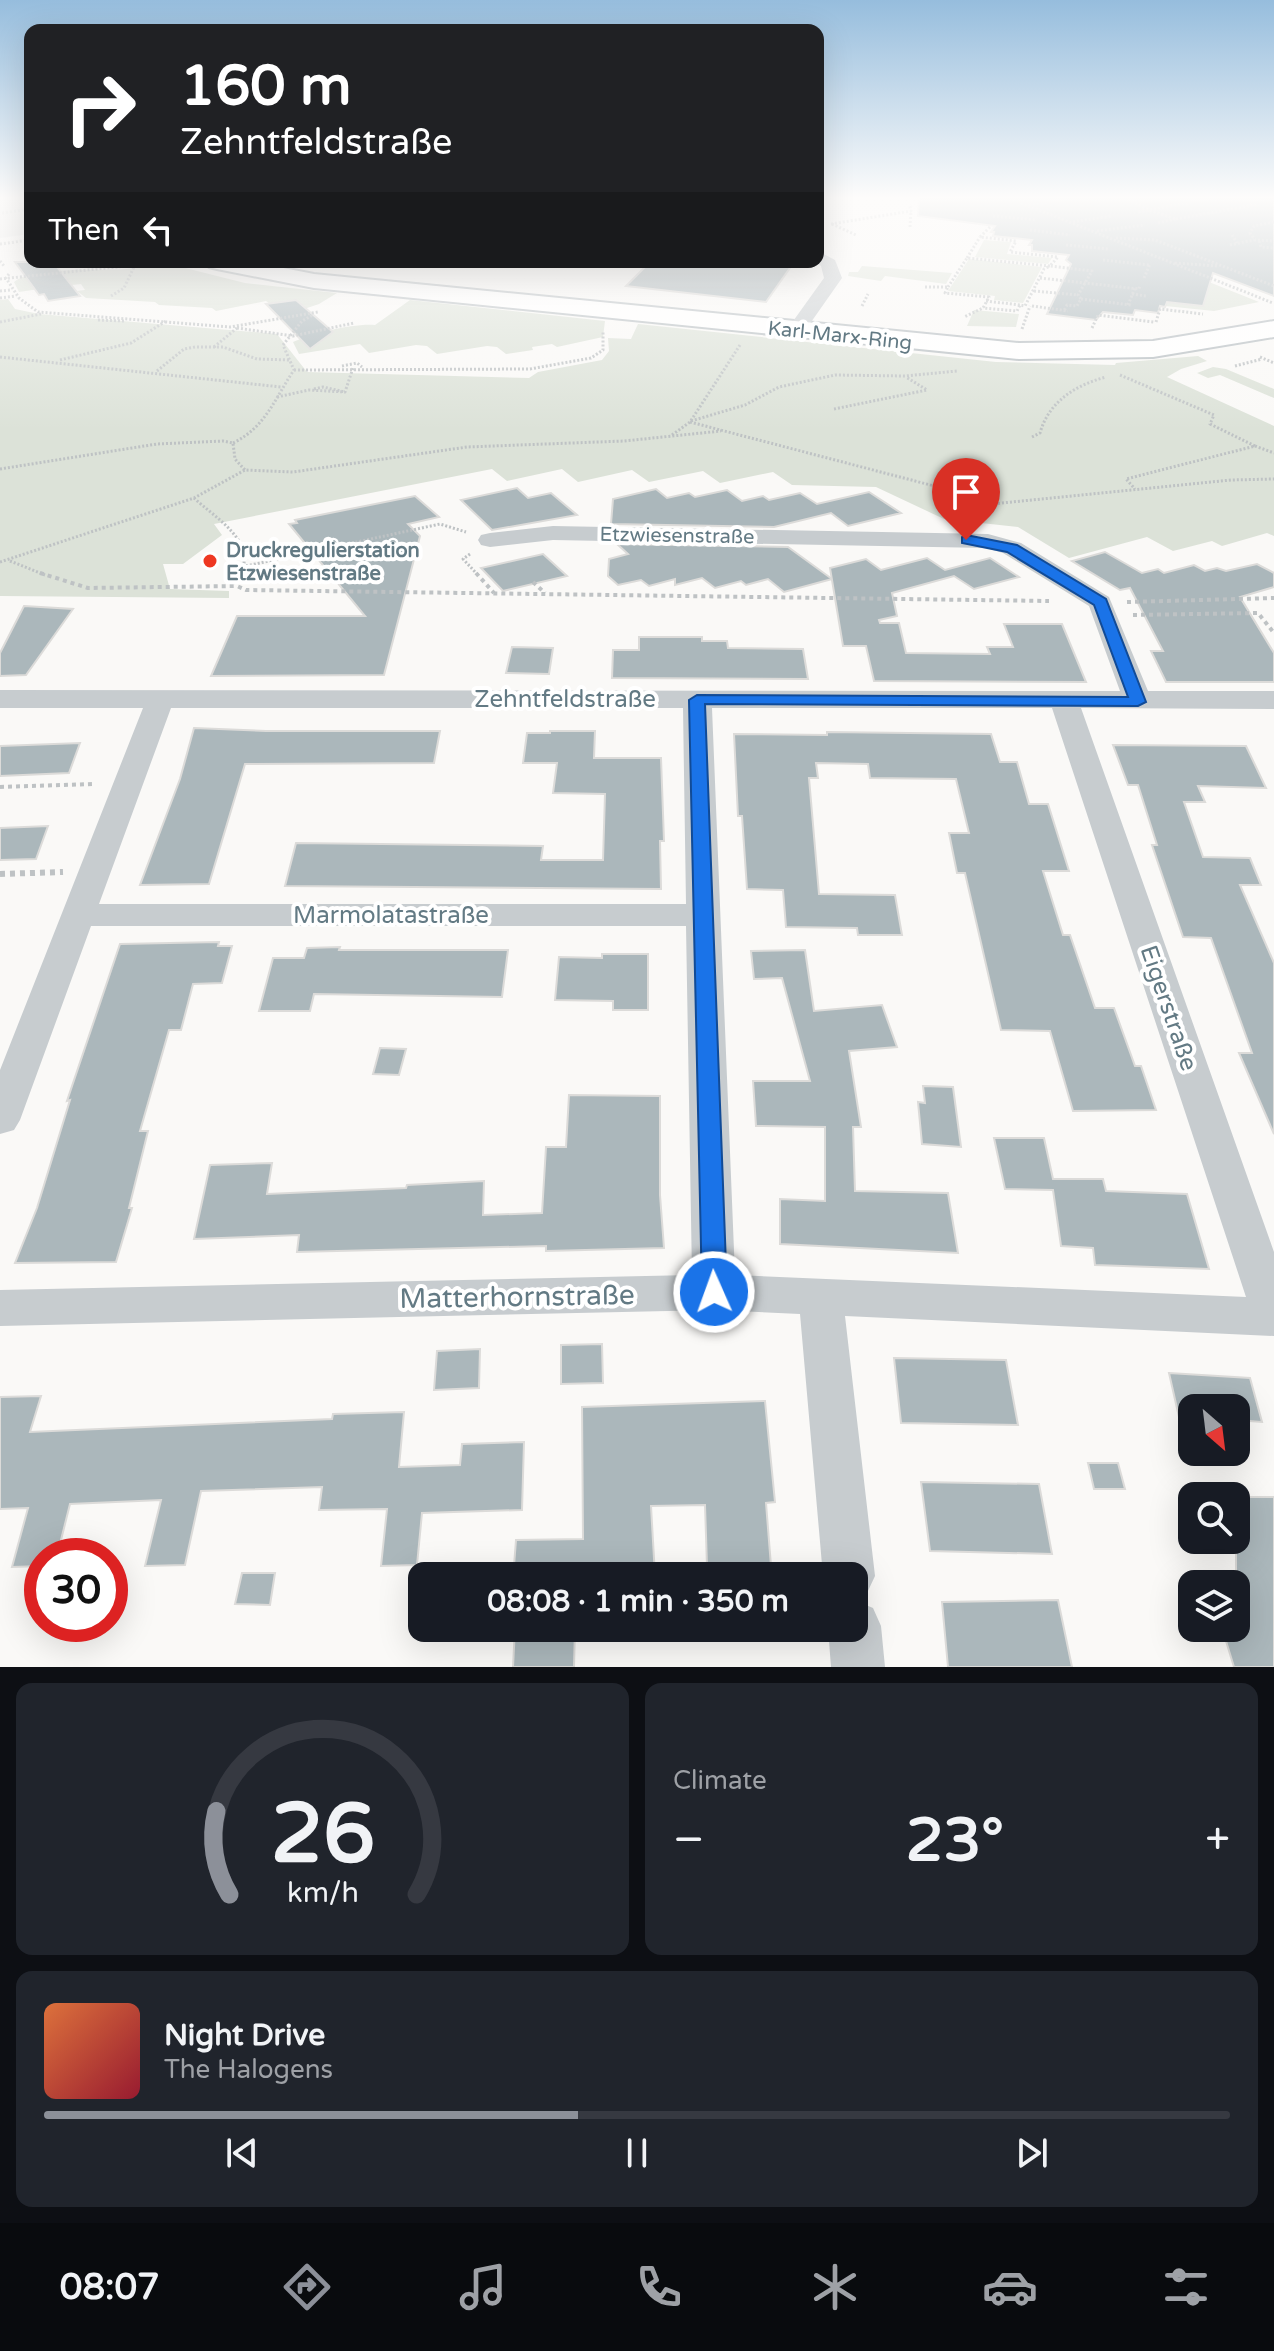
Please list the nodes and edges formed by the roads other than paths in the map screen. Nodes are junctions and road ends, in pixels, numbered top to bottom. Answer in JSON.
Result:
{"nodes":[{"id":1,"x":282,"y":275,"type":"edge"},
{"id":2,"x":356,"y":275,"type":"edge"},
{"id":3,"x":813,"y":275,"type":"edge"},
{"id":4,"x":832,"y":275,"type":"edge"},
{"id":5,"x":1274,"y":315,"type":"edge"},
{"id":6,"x":789,"y":324,"type":"junction"},
{"id":7,"x":1274,"y":329,"type":"edge"},
{"id":8,"x":490,"y":540,"type":"road end"},
{"id":9,"x":161,"y":697,"type":"junction"},
{"id":10,"x":0,"y":699,"type":"edge"},
{"id":11,"x":697,"y":700,"type":"junction"},
{"id":12,"x":1274,"y":700,"type":"edge"},
{"id":13,"x":1064,"y":701,"type":"junction"},
{"id":14,"x":1138,"y":702,"type":"junction"},
{"id":15,"x":78,"y":915,"type":"junction"},
{"id":16,"x":703,"y":915,"type":"junction"},
{"id":17,"x":0,"y":1120,"type":"edge"},
{"id":18,"x":714,"y":1292,"type":"junction"},
{"id":19,"x":821,"y":1298,"type":"junction"},
{"id":20,"x":0,"y":1308,"type":"edge"},
{"id":21,"x":1274,"y":1316,"type":"edge"},
{"id":22,"x":848,"y":1562,"type":"edge"},
{"id":23,"x":856,"y":1642,"type":"edge"},
{"id":24,"x":858,"y":1667,"type":"edge"}],
"edges":[{"from":1,"to":6,"type":"main road","name":"Karl-Marx-Ring"},
{"from":2,"to":6,"type":"main road","name":"Karl-Marx-Ring"},
{"from":3,"to":6,"type":"street"},
{"from":4,"to":6,"type":"street"},
{"from":5,"to":6,"type":"main road","name":"Karl-Marx-Ring"},
{"from":6,"to":7,"type":"main road","name":"Karl-Marx-Ring"},
{"from":8,"to":14,"type":"street","name":"Etzwiesenstraße"},
{"from":9,"to":10,"type":"street","name":"Zehntfeldstraße"},
{"from":9,"to":11,"type":"street","name":"Zehntfeldstraße"},
{"from":9,"to":15,"type":"street"},
{"from":11,"to":13,"type":"street","name":"Zehntfeldstraße"},
{"from":11,"to":16,"type":"street"},
{"from":12,"to":14,"type":"street","name":"Zehntfeldstraße"},
{"from":13,"to":14,"type":"street","name":"Zehntfeldstraße"},
{"from":13,"to":21,"type":"street","name":"Eigerstraße"},
{"from":15,"to":16,"type":"street","name":"Marmolatastraße"},
{"from":15,"to":17,"type":"street"},
{"from":16,"to":18,"type":"street"},
{"from":18,"to":19,"type":"street","name":"Matterhornstraße"},
{"from":18,"to":20,"type":"street","name":"Matterhornstraße"},
{"from":19,"to":21,"type":"street","name":"Matterhornstraße"},
{"from":19,"to":22,"type":"street"},
{"from":23,"to":24,"type":"street"}]}
